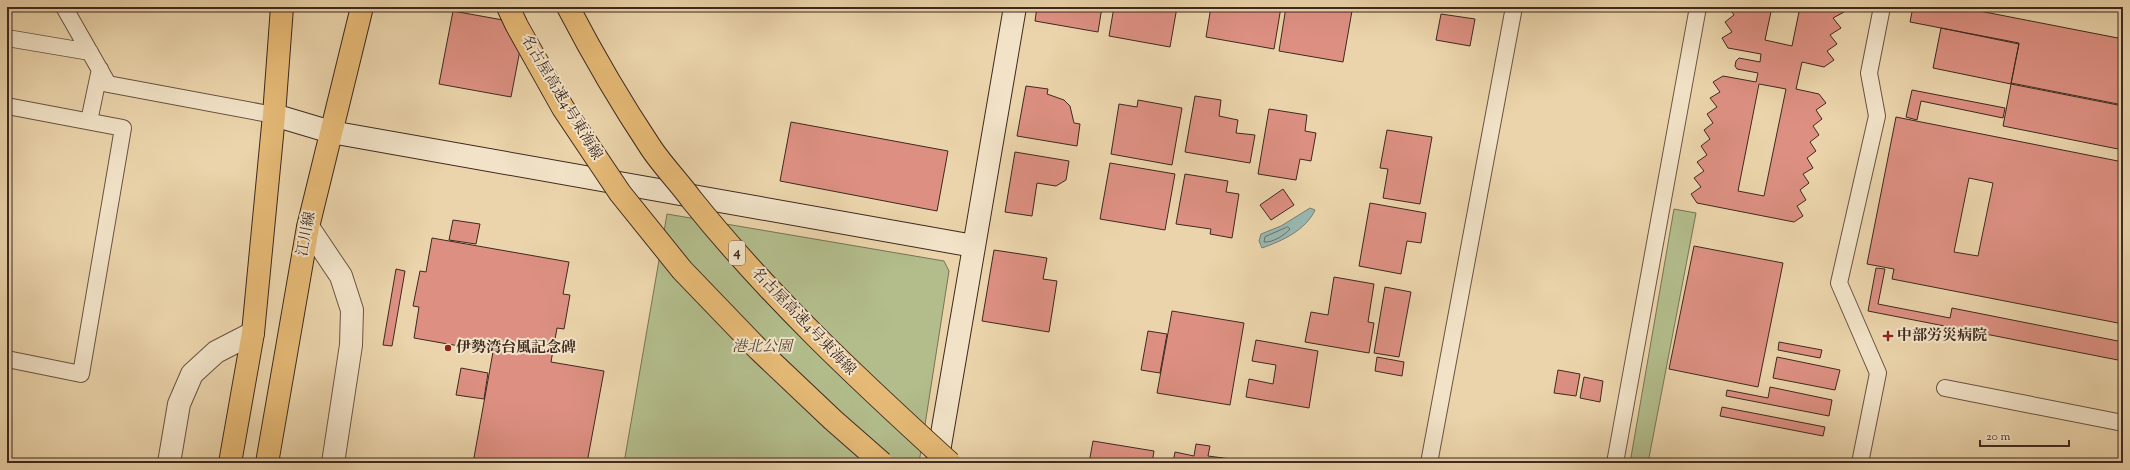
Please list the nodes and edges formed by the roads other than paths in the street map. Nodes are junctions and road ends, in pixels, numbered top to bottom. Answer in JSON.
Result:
{"nodes":[{"id":1,"x":64,"y":7,"type":"edge"},
{"id":2,"x":282,"y":7,"type":"edge"},
{"id":3,"x":362,"y":7,"type":"edge"},
{"id":4,"x":508,"y":7,"type":"edge"},
{"id":5,"x":568,"y":7,"type":"edge"},
{"id":6,"x":1015,"y":7,"type":"edge"},
{"id":7,"x":1514,"y":7,"type":"edge"},
{"id":8,"x":1698,"y":7,"type":"edge"},
{"id":9,"x":1882,"y":7,"type":"edge"},
{"id":10,"x":7,"y":38,"type":"edge"},
{"id":11,"x":90,"y":52,"type":"junction"},
{"id":12,"x":100,"y":69,"type":"junction"},
{"id":13,"x":7,"y":106,"type":"edge"},
{"id":14,"x":274,"y":115,"type":"junction"},
{"id":15,"x":89,"y":121,"type":"junction"},
{"id":16,"x":331,"y":132,"type":"junction"},
{"id":17,"x":308,"y":227,"type":"junction"},
{"id":18,"x":974,"y":246,"type":"junction"},
{"id":19,"x":253,"y":333,"type":"junction"},
{"id":20,"x":7,"y":359,"type":"edge"},
{"id":21,"x":1945,"y":388,"type":"dead end"},
{"id":22,"x":2123,"y":423,"type":"edge"},
{"id":23,"x":169,"y":463,"type":"edge"},
{"id":24,"x":230,"y":463,"type":"edge"},
{"id":25,"x":268,"y":463,"type":"edge"},
{"id":26,"x":333,"y":463,"type":"edge"},
{"id":27,"x":882,"y":463,"type":"edge"},
{"id":28,"x":937,"y":463,"type":"edge"},
{"id":29,"x":950,"y":463,"type":"edge"},
{"id":30,"x":1429,"y":463,"type":"edge"},
{"id":31,"x":1615,"y":463,"type":"edge"},
{"id":32,"x":1860,"y":463,"type":"edge"}],
"edges":[{"from":1,"to":11,"type":"lane"},
{"from":2,"to":14,"type":"main road"},
{"from":3,"to":16,"type":"main road","name":"江川線"},
{"from":4,"to":27,"type":"main road","name":"名古屋高速4号東海線","bridge":true},
{"from":5,"to":29,"type":"main road","name":"名古屋高速4号東海線","number":"4","bridge":true},
{"from":6,"to":18,"type":"street"},
{"from":7,"to":30,"type":"lane"},
{"from":8,"to":31,"type":"lane"},
{"from":9,"to":32,"type":"lane"},
{"from":10,"to":11,"type":"lane"},
{"from":11,"to":12,"type":"lane"},
{"from":12,"to":14,"type":"lane"},
{"from":12,"to":15,"type":"lane"},
{"from":13,"to":15,"type":"lane"},
{"from":14,"to":16,"type":"street"},
{"from":14,"to":19,"type":"main road"},
{"from":15,"to":20,"type":"lane"},
{"from":16,"to":17,"type":"main road","name":"江川線"},
{"from":16,"to":18,"type":"street"},
{"from":17,"to":25,"type":"main road","name":"江川線"},
{"from":17,"to":26,"type":"street"},
{"from":18,"to":28,"type":"street"},
{"from":19,"to":23,"type":"street"},
{"from":19,"to":24,"type":"main road"},
{"from":21,"to":22,"type":"lane"}]}
